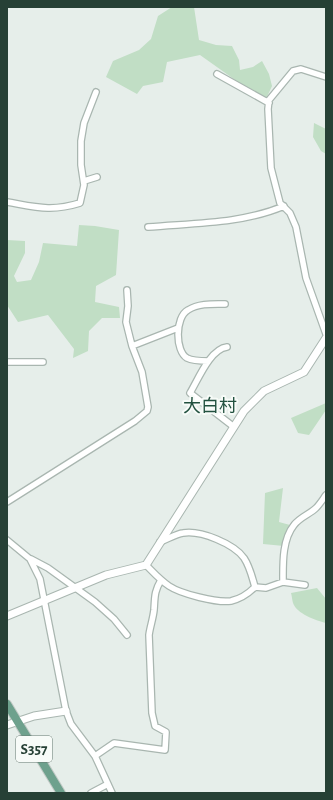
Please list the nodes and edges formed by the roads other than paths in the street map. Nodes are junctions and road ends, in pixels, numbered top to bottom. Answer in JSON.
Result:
{"nodes":[{"id":1,"x":217,"y":74,"type":"dead end"},
{"id":2,"x":326,"y":77,"type":"edge"},
{"id":3,"x":96,"y":92,"type":"dead end"},
{"id":4,"x":269,"y":103,"type":"junction"},
{"id":5,"x":98,"y":177,"type":"dead end"},
{"id":6,"x":84,"y":182,"type":"junction"},
{"id":7,"x":7,"y":202,"type":"edge"},
{"id":8,"x":284,"y":206,"type":"junction"},
{"id":9,"x":148,"y":227,"type":"dead end"},
{"id":10,"x":127,"y":290,"type":"dead end"},
{"id":11,"x":225,"y":304,"type":"dead end"},
{"id":12,"x":178,"y":328,"type":"junction"},
{"id":13,"x":326,"y":334,"type":"edge"},
{"id":14,"x":326,"y":338,"type":"edge"},
{"id":15,"x":132,"y":346,"type":"junction"},
{"id":16,"x":227,"y":347,"type":"dead end"},
{"id":17,"x":208,"y":361,"type":"junction"},
{"id":18,"x":7,"y":362,"type":"edge"},
{"id":19,"x":43,"y":362,"type":"dead end"},
{"id":20,"x":234,"y":427,"type":"junction"},
{"id":21,"x":326,"y":495,"type":"edge"},
{"id":22,"x":7,"y":502,"type":"edge"},
{"id":23,"x":7,"y":540,"type":"edge"},
{"id":24,"x":160,"y":542,"type":"junction"},
{"id":25,"x":30,"y":559,"type":"junction"},
{"id":26,"x":146,"y":565,"type":"junction"},
{"id":27,"x":161,"y":580,"type":"junction"},
{"id":28,"x":283,"y":582,"type":"junction"},
{"id":29,"x":305,"y":585,"type":"dead end"},
{"id":30,"x":255,"y":587,"type":"junction"},
{"id":31,"x":74,"y":588,"type":"junction"},
{"id":32,"x":44,"y":600,"type":"junction"},
{"id":33,"x":7,"y":616,"type":"edge"},
{"id":34,"x":127,"y":636,"type":"dead end"},
{"id":35,"x":7,"y":704,"type":"edge"},
{"id":36,"x":66,"y":711,"type":"junction"},
{"id":37,"x":18,"y":722,"type":"junction"},
{"id":38,"x":7,"y":725,"type":"edge"},
{"id":39,"x":95,"y":756,"type":"junction"},
{"id":40,"x":108,"y":784,"type":"junction"},
{"id":41,"x":61,"y":793,"type":"edge"},
{"id":42,"x":91,"y":793,"type":"edge"},
{"id":43,"x":112,"y":793,"type":"edge"}],
"edges":[{"from":1,"to":4,"type":"street"},
{"from":2,"to":4,"type":"street"},
{"from":3,"to":6,"type":"street"},
{"from":4,"to":8,"type":"street"},
{"from":5,"to":6,"type":"street"},
{"from":6,"to":7,"type":"street"},
{"from":8,"to":9,"type":"street"},
{"from":8,"to":13,"type":"street"},
{"from":10,"to":15,"type":"street"},
{"from":11,"to":12,"type":"street"},
{"from":12,"to":15,"type":"street"},
{"from":12,"to":17,"type":"street"},
{"from":14,"to":20,"type":"street"},
{"from":15,"to":22,"type":"street"},
{"from":16,"to":17,"type":"street"},
{"from":17,"to":20,"type":"street"},
{"from":18,"to":19,"type":"street"},
{"from":20,"to":24,"type":"street"},
{"from":21,"to":28,"type":"street"},
{"from":23,"to":25,"type":"street"},
{"from":24,"to":26,"type":"street"},
{"from":24,"to":30,"type":"street"},
{"from":25,"to":31,"type":"street"},
{"from":25,"to":32,"type":"street"},
{"from":26,"to":27,"type":"street"},
{"from":26,"to":31,"type":"street"},
{"from":27,"to":30,"type":"street"},
{"from":27,"to":39,"type":"street"},
{"from":28,"to":29,"type":"street"},
{"from":28,"to":30,"type":"street"},
{"from":31,"to":32,"type":"street"},
{"from":31,"to":34,"type":"street"},
{"from":32,"to":33,"type":"street"},
{"from":32,"to":36,"type":"street"},
{"from":35,"to":37,"type":"main road","number":"S357"},
{"from":36,"to":37,"type":"street"},
{"from":36,"to":39,"type":"street"},
{"from":37,"to":38,"type":"street"},
{"from":37,"to":41,"type":"main road","number":"S357"},
{"from":39,"to":40,"type":"street"},
{"from":40,"to":42,"type":"street"},
{"from":40,"to":43,"type":"street"}]}
